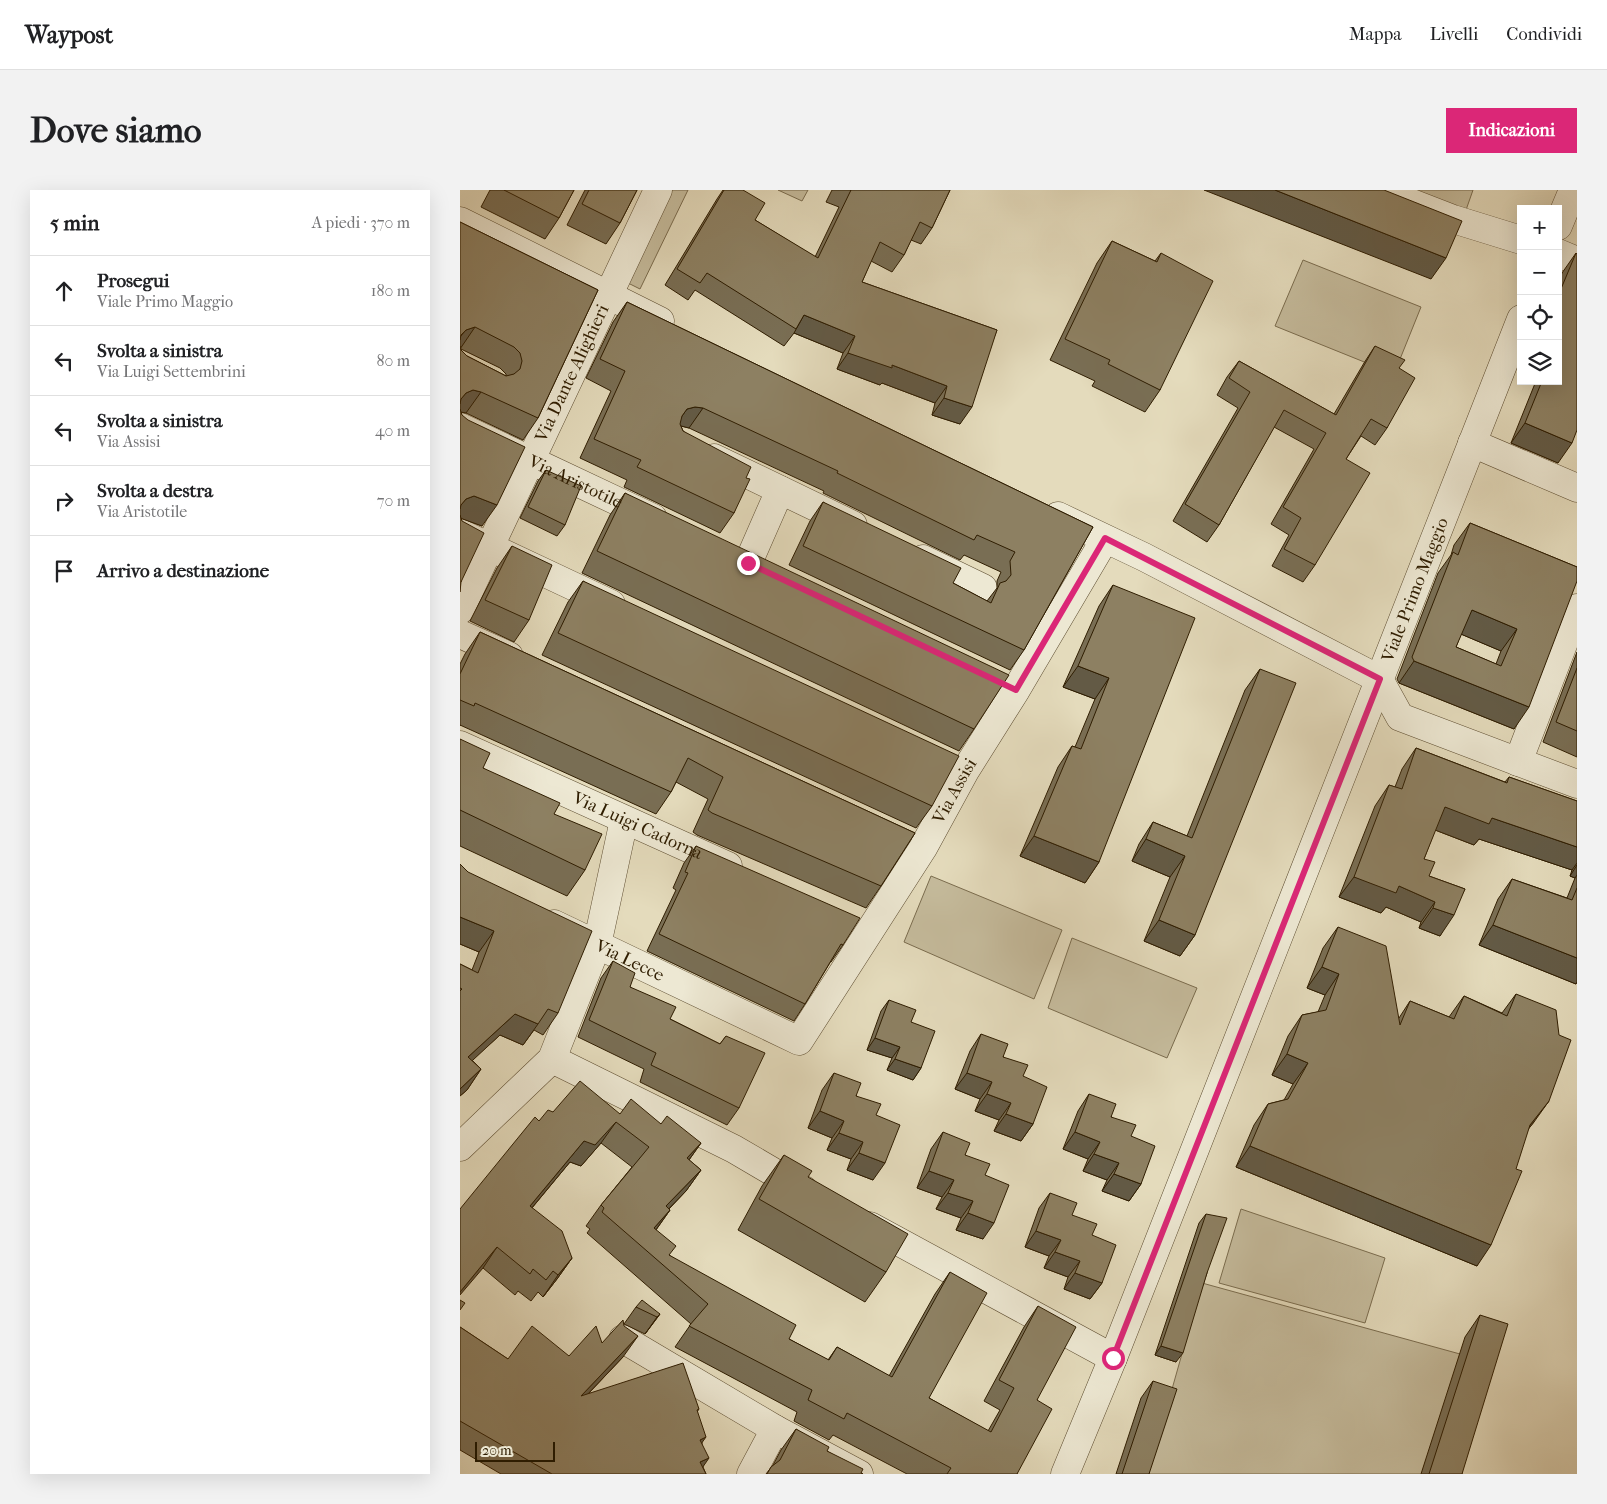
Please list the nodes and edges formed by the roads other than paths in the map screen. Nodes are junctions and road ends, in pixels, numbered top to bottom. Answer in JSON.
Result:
{"nodes":[{"id":1,"x":658,"y":190,"type":"edge"},
{"id":2,"x":1378,"y":190,"type":"edge"},
{"id":3,"x":1574,"y":190,"type":"edge"},
{"id":4,"x":1562,"y":217,"type":"edge"},
{"id":5,"x":460,"y":221,"type":"edge"},
{"id":6,"x":1517,"y":239,"type":"edge"},
{"id":7,"x":1562,"y":255,"type":"edge"},
{"id":8,"x":1577,"y":261,"type":"edge"},
{"id":9,"x":607,"y":296,"type":"junction"},
{"id":10,"x":1517,"y":329,"type":"edge"},
{"id":11,"x":684,"y":333,"type":"edge"},
{"id":12,"x":460,"y":427,"type":"edge"},
{"id":13,"x":1472,"y":443,"type":"junction"},
{"id":14,"x":691,"y":447,"type":"edge"},
{"id":15,"x":530,"y":460,"type":"junction"},
{"id":16,"x":1577,"y":488,"type":"edge"},
{"id":17,"x":780,"y":490,"type":"junction"},
{"id":18,"x":1033,"y":504,"type":"edge"},
{"id":19,"x":678,"y":530,"type":"edge"},
{"id":20,"x":460,"y":533,"type":"edge"},
{"id":21,"x":877,"y":537,"type":"edge"},
{"id":22,"x":1105,"y":538,"type":"junction"},
{"id":23,"x":490,"y":547,"type":"junction"},
{"id":24,"x":903,"y":550,"type":"edge"},
{"id":25,"x":722,"y":551,"type":"edge"},
{"id":26,"x":748,"y":563,"type":"junction"},
{"id":27,"x":774,"y":576,"type":"edge"},
{"id":28,"x":983,"y":588,"type":"dead end"},
{"id":29,"x":1577,"y":608,"type":"edge"},
{"id":30,"x":460,"y":610,"type":"edge"},
{"id":31,"x":633,"y":615,"type":"edge"},
{"id":32,"x":460,"y":634,"type":"edge"},
{"id":33,"x":531,"y":667,"type":"edge"},
{"id":34,"x":989,"y":677,"type":"edge"},
{"id":35,"x":1380,"y":679,"type":"junction"},
{"id":36,"x":1016,"y":690,"type":"junction"},
{"id":37,"x":460,"y":746,"type":"edge"},
{"id":38,"x":938,"y":758,"type":"edge"},
{"id":39,"x":1518,"y":762,"type":"junction"},
{"id":40,"x":965,"y":771,"type":"junction"},
{"id":41,"x":1577,"y":784,"type":"edge"},
{"id":42,"x":624,"y":820,"type":"junction"},
{"id":43,"x":896,"y":836,"type":"edge"},
{"id":44,"x":923,"y":848,"type":"junction"},
{"id":45,"x":748,"y":874,"type":"edge"},
{"id":46,"x":528,"y":912,"type":"edge"},
{"id":47,"x":845,"y":917,"type":"edge"},
{"id":48,"x":872,"y":928,"type":"junction"},
{"id":49,"x":597,"y":944,"type":"junction"},
{"id":50,"x":800,"y":1041,"type":"joint"},
{"id":51,"x":552,"y":1059,"type":"junction"},
{"id":52,"x":460,"y":1147,"type":"edge"},
{"id":53,"x":623,"y":1339,"type":"edge"},
{"id":54,"x":1113,"y":1358,"type":"junction"},
{"id":55,"x":775,"y":1429,"type":"junction"},
{"id":56,"x":751,"y":1474,"type":"edge"},
{"id":57,"x":859,"y":1474,"type":"edge"},
{"id":58,"x":1065,"y":1474,"type":"edge"}],
"edges":[{"from":1,"to":9,"type":"street","name":"Via Dante Alighieri"},
{"from":2,"to":6,"type":"street"},
{"from":3,"to":4,"type":"street"},
{"from":5,"to":9,"type":"street"},
{"from":7,"to":8,"type":"street"},
{"from":9,"to":11,"type":"street"},
{"from":9,"to":15,"type":"street","name":"Via Dante Alighieri"},
{"from":10,"to":13,"type":"street","name":"Viale Primo Maggio"},
{"from":12,"to":15,"type":"street","name":"Via Aristotile"},
{"from":13,"to":16,"type":"street"},
{"from":13,"to":35,"type":"street","name":"Viale Primo Maggio"},
{"from":14,"to":17,"type":"street"},
{"from":15,"to":19,"type":"street","name":"Via Aristotile"},
{"from":15,"to":23,"type":"street","name":"Via Dante Alighieri"},
{"from":17,"to":21,"type":"street"},
{"from":17,"to":26,"type":"street"},
{"from":18,"to":22,"type":"street"},
{"from":20,"to":23,"type":"street"},
{"from":22,"to":35,"type":"street"},
{"from":22,"to":36,"type":"street","name":"Via Assisi"},
{"from":23,"to":30,"type":"street","name":"Via Dante Alighieri"},
{"from":23,"to":31,"type":"street"},
{"from":24,"to":28,"type":"street"},
{"from":25,"to":26,"type":"street"},
{"from":26,"to":27,"type":"street"},
{"from":29,"to":39,"type":"street"},
{"from":32,"to":33,"type":"street"},
{"from":34,"to":36,"type":"street"},
{"from":35,"to":39,"type":"street"},
{"from":35,"to":54,"type":"street","name":"Viale Primo Maggio"},
{"from":36,"to":40,"type":"street","name":"Via Assisi"},
{"from":37,"to":42,"type":"street","name":"Via Luigi Cadorna"},
{"from":38,"to":40,"type":"street"},
{"from":39,"to":41,"type":"street"},
{"from":40,"to":44,"type":"street","name":"Via Assisi"},
{"from":42,"to":45,"type":"street","name":"Via Luigi Cadorna"},
{"from":42,"to":49,"type":"street"},
{"from":43,"to":44,"type":"street"},
{"from":44,"to":48,"type":"street","name":"Via Assisi"},
{"from":46,"to":49,"type":"street","name":"Via Lecce"},
{"from":47,"to":48,"type":"street"},
{"from":48,"to":50,"type":"street","name":"Via Assisi"},
{"from":49,"to":50,"type":"street","name":"Via Lecce"},
{"from":49,"to":51,"type":"street"},
{"from":51,"to":52,"type":"street"},
{"from":51,"to":54,"type":"street"},
{"from":53,"to":55,"type":"street"},
{"from":54,"to":58,"type":"street","name":"Viale Primo Maggio"},
{"from":55,"to":56,"type":"street"},
{"from":55,"to":57,"type":"street"}]}
